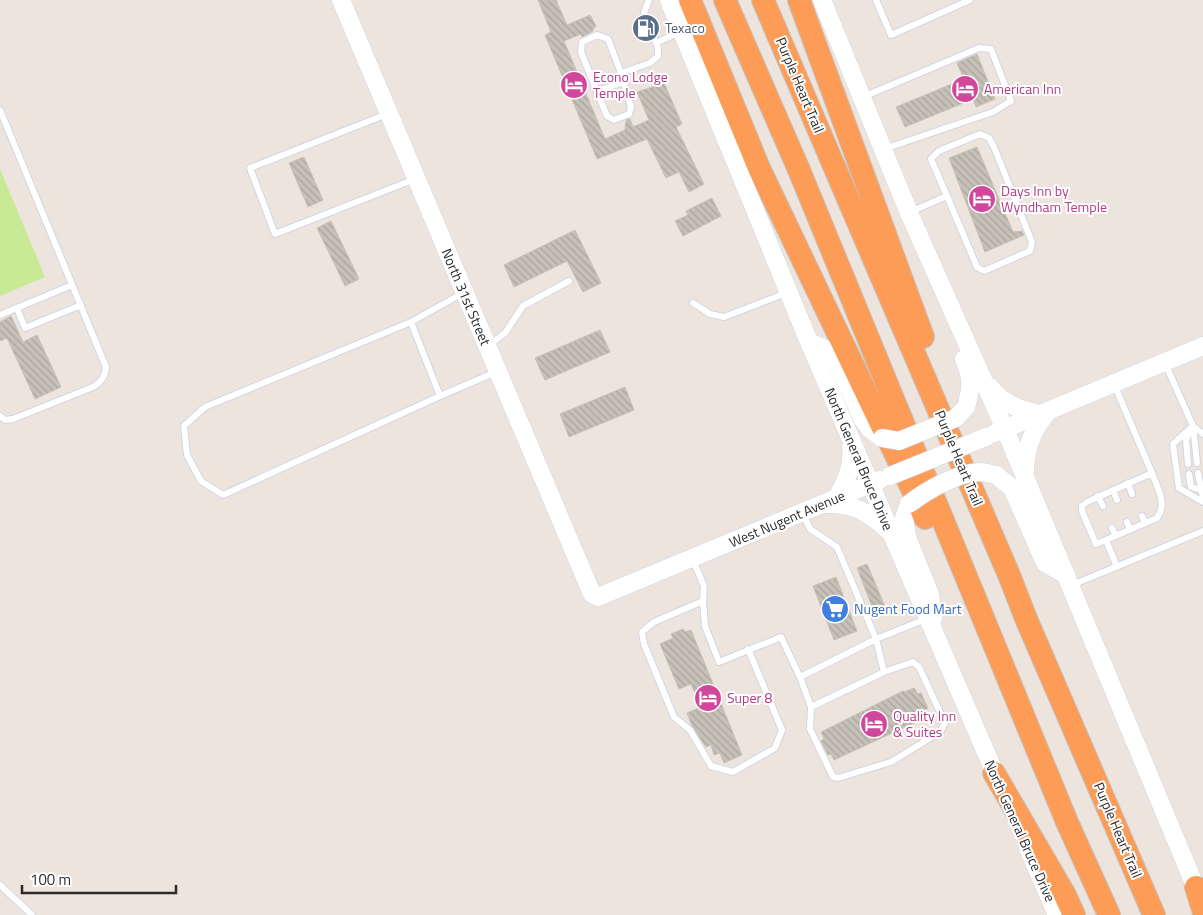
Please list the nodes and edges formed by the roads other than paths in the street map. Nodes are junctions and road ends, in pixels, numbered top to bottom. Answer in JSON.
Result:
{"nodes":[{"id":1,"x":341,"y":0,"type":"edge"},
{"id":2,"x":649,"y":0,"type":"edge"},
{"id":3,"x":669,"y":0,"type":"edge"},
{"id":4,"x":690,"y":0,"type":"edge"},
{"id":5,"x":725,"y":0,"type":"edge"},
{"id":6,"x":764,"y":0,"type":"edge"},
{"id":7,"x":799,"y":0,"type":"edge"},
{"id":8,"x":822,"y":0,"type":"edge"},
{"id":9,"x":876,"y":0,"type":"edge"},
{"id":10,"x":970,"y":0,"type":"edge"},
{"id":11,"x":682,"y":31,"type":"junction"},
{"id":12,"x":656,"y":43,"type":"junction"},
{"id":13,"x":621,"y":73,"type":"junction"},
{"id":14,"x":624,"y":82,"type":"junction"},
{"id":15,"x":597,"y":91,"type":"junction"},
{"id":16,"x":861,"y":98,"type":"junction"},
{"id":17,"x":0,"y":110,"type":"edge"},
{"id":18,"x":388,"y":113,"type":"junction"},
{"id":19,"x":883,"y":150,"type":"junction"},
{"id":20,"x":416,"y":178,"type":"junction"},
{"id":21,"x":947,"y":196,"type":"junction"},
{"id":22,"x":909,"y":213,"type":"junction"},
{"id":23,"x":569,"y":281,"type":"dead end"},
{"id":24,"x":72,"y":285,"type":"junction"},
{"id":25,"x":464,"y":292,"type":"junction"},
{"id":26,"x":788,"y":292,"type":"junction"},
{"id":27,"x":693,"y":303,"type":"dead end"},
{"id":28,"x":81,"y":305,"type":"junction"},
{"id":29,"x":17,"y":308,"type":"junction"},
{"id":30,"x":953,"y":313,"type":"junction"},
{"id":31,"x":0,"y":315,"type":"edge"},
{"id":32,"x":411,"y":322,"type":"junction"},
{"id":33,"x":809,"y":342,"type":"junction"},
{"id":34,"x":487,"y":346,"type":"junction"},
{"id":35,"x":1203,"y":346,"type":"edge"},
{"id":36,"x":1164,"y":362,"type":"junction"},
{"id":37,"x":498,"y":371,"type":"junction"},
{"id":38,"x":982,"y":377,"type":"junction"},
{"id":39,"x":1114,"y":383,"type":"junction"},
{"id":40,"x":440,"y":396,"type":"junction"},
{"id":41,"x":1044,"y":412,"type":"junction"},
{"id":42,"x":0,"y":416,"type":"edge"},
{"id":43,"x":1193,"y":426,"type":"junction"},
{"id":44,"x":1005,"y":429,"type":"junction"},
{"id":45,"x":1203,"y":433,"type":"edge"},
{"id":46,"x":851,"y":439,"type":"junction"},
{"id":47,"x":1197,"y":463,"type":"dead end"},
{"id":48,"x":1188,"y":464,"type":"dead end"},
{"id":49,"x":1152,"y":473,"type":"junction"},
{"id":50,"x":1198,"y":473,"type":"dead end"},
{"id":51,"x":1189,"y":474,"type":"dead end"},
{"id":52,"x":1025,"y":477,"type":"junction"},
{"id":53,"x":1128,"y":483,"type":"junction"},
{"id":54,"x":870,"y":484,"type":"junction"},
{"id":55,"x":1202,"y":489,"type":"edge"},
{"id":56,"x":1113,"y":490,"type":"junction"},
{"id":57,"x":1132,"y":494,"type":"dead end"},
{"id":58,"x":1098,"y":496,"type":"junction"},
{"id":59,"x":1117,"y":500,"type":"dead end"},
{"id":60,"x":1203,"y":500,"type":"edge"},
{"id":61,"x":830,"y":501,"type":"junction"},
{"id":62,"x":1103,"y":506,"type":"dead end"},
{"id":63,"x":802,"y":513,"type":"junction"},
{"id":64,"x":1142,"y":516,"type":"dead end"},
{"id":65,"x":1127,"y":522,"type":"dead end"},
{"id":66,"x":1145,"y":523,"type":"junction"},
{"id":67,"x":1112,"y":528,"type":"dead end"},
{"id":68,"x":1130,"y":530,"type":"junction"},
{"id":69,"x":1203,"y":531,"type":"edge"},
{"id":70,"x":891,"y":533,"type":"junction"},
{"id":71,"x":1116,"y":536,"type":"junction"},
{"id":72,"x":1106,"y":540,"type":"junction"},
{"id":73,"x":692,"y":559,"type":"junction"},
{"id":74,"x":1117,"y":566,"type":"junction"},
{"id":75,"x":1009,"y":575,"type":"junction"},
{"id":76,"x":1068,"y":580,"type":"junction"},
{"id":77,"x":592,"y":594,"type":"joint"},
{"id":78,"x":703,"y":601,"type":"junction"},
{"id":79,"x":931,"y":627,"type":"junction"},
{"id":80,"x":876,"y":639,"type":"junction"},
{"id":81,"x":748,"y":649,"type":"junction"},
{"id":82,"x":884,"y":672,"type":"junction"},
{"id":83,"x":800,"y":676,"type":"junction"},
{"id":84,"x":811,"y":707,"type":"junction"},
{"id":85,"x":994,"y":773,"type":"junction"},
{"id":86,"x":1067,"y":822,"type":"junction"},
{"id":87,"x":0,"y":886,"type":"edge"},
{"id":88,"x":1199,"y":896,"type":"edge"},
{"id":89,"x":1203,"y":910,"type":"edge"},
{"id":90,"x":32,"y":915,"type":"edge"},
{"id":91,"x":1057,"y":915,"type":"edge"},
{"id":92,"x":1074,"y":915,"type":"edge"},
{"id":93,"x":1109,"y":915,"type":"edge"},
{"id":94,"x":1154,"y":915,"type":"edge"}],
"edges":[{"from":1,"to":18,"type":"main road","name":"North 31st Street"},
{"from":2,"to":12,"type":"lane"},
{"from":3,"to":11,"type":"main road","name":"North General Bruce Drive"},
{"from":4,"to":86,"type":"highway"},
{"from":5,"to":86,"type":"highway"},
{"from":6,"to":75,"type":"highway","name":"Purple Heart Trail"},
{"from":7,"to":75,"type":"highway"},
{"from":8,"to":16,"type":"main road"},
{"from":9,"to":10,"type":"lane"},
{"from":11,"to":12,"type":"lane"},
{"from":11,"to":26,"type":"main road","name":"North General Bruce Drive"},
{"from":12,"to":13,"type":"lane"},
{"from":13,"to":14,"type":"lane"},
{"from":13,"to":15,"type":"lane"},
{"from":14,"to":15,"type":"lane"},
{"from":14,"to":15,"type":"lane"},
{"from":16,"to":19,"type":"main road"},
{"from":16,"to":19,"type":"lane"},
{"from":17,"to":24,"type":"lane"},
{"from":18,"to":20,"type":"main road","name":"North 31st Street"},
{"from":18,"to":20,"type":"lane"},
{"from":19,"to":22,"type":"main road"},
{"from":20,"to":25,"type":"main road","name":"North 31st Street"},
{"from":21,"to":21,"type":"lane"},
{"from":21,"to":22,"type":"lane"},
{"from":22,"to":30,"type":"main road"},
{"from":23,"to":34,"type":"lane"},
{"from":24,"to":28,"type":"lane"},
{"from":24,"to":29,"type":"lane"},
{"from":25,"to":32,"type":"lane"},
{"from":25,"to":34,"type":"main road","name":"North 31st Street"},
{"from":26,"to":27,"type":"lane"},
{"from":26,"to":33,"type":"main road","name":"North General Bruce Drive"},
{"from":28,"to":29,"type":"lane"},
{"from":28,"to":42,"type":"lane"},
{"from":29,"to":31,"type":"lane"},
{"from":30,"to":33,"type":"main road","bridge":true},
{"from":30,"to":38,"type":"main road"},
{"from":32,"to":40,"type":"lane"},
{"from":32,"to":40,"type":"lane"},
{"from":33,"to":46,"type":"main road","name":"North General Bruce Drive"},
{"from":34,"to":37,"type":"main road","name":"North 31st Street"},
{"from":35,"to":36,"type":"main road","name":"West Nugent Avenue"},
{"from":36,"to":39,"type":"main road","name":"West Nugent Avenue"},
{"from":36,"to":43,"type":"lane"},
{"from":37,"to":40,"type":"lane"},
{"from":37,"to":77,"type":"main road","name":"North 31st Street"},
{"from":38,"to":41,"type":"main road"},
{"from":38,"to":44,"type":"main road"},
{"from":39,"to":41,"type":"main road","name":"West Nugent Avenue"},
{"from":39,"to":49,"type":"lane"},
{"from":41,"to":44,"type":"main road","name":"West Nugent Avenue"},
{"from":41,"to":52,"type":"main road"},
{"from":43,"to":45,"type":"lane"},
{"from":43,"to":47,"type":"lane"},
{"from":43,"to":48,"type":"lane"},
{"from":43,"to":60,"type":"lane"},
{"from":44,"to":52,"type":"main road"},
{"from":44,"to":54,"type":"main road","name":"West Nugent Avenue","bridge":true},
{"from":46,"to":54,"type":"main road","name":"North General Bruce Drive"},
{"from":46,"to":61,"type":"main road"},
{"from":49,"to":53,"type":"lane"},
{"from":49,"to":66,"type":"lane"},
{"from":50,"to":55,"type":"lane"},
{"from":51,"to":55,"type":"lane"},
{"from":52,"to":76,"type":"main road"},
{"from":53,"to":56,"type":"lane"},
{"from":53,"to":57,"type":"lane"},
{"from":54,"to":61,"type":"main road","name":"West Nugent Avenue"},
{"from":54,"to":70,"type":"main road","name":"North General Bruce Drive"},
{"from":55,"to":60,"type":"lane"},
{"from":56,"to":58,"type":"lane"},
{"from":56,"to":59,"type":"lane"},
{"from":58,"to":62,"type":"lane"},
{"from":58,"to":72,"type":"lane"},
{"from":61,"to":63,"type":"main road","name":"West Nugent Avenue"},
{"from":61,"to":70,"type":"main road"},
{"from":63,"to":73,"type":"main road","name":"West Nugent Avenue"},
{"from":63,"to":80,"type":"lane"},
{"from":64,"to":66,"type":"lane"},
{"from":65,"to":68,"type":"lane"},
{"from":66,"to":68,"type":"lane"},
{"from":67,"to":71,"type":"lane"},
{"from":68,"to":71,"type":"lane"},
{"from":69,"to":74,"type":"lane"},
{"from":70,"to":79,"type":"main road","name":"North General Bruce Drive"},
{"from":71,"to":72,"type":"lane"},
{"from":72,"to":74,"type":"lane"},
{"from":73,"to":77,"type":"main road","name":"West Nugent Avenue"},
{"from":73,"to":78,"type":"lane"},
{"from":74,"to":76,"type":"lane"},
{"from":75,"to":94,"type":"highway","name":"Purple Heart Trail"},
{"from":76,"to":79,"type":"main road","bridge":true},
{"from":76,"to":88,"type":"main road"},
{"from":78,"to":81,"type":"lane"},
{"from":78,"to":81,"type":"lane"},
{"from":79,"to":80,"type":"lane"},
{"from":79,"to":85,"type":"main road","name":"North General Bruce Drive"},
{"from":80,"to":82,"type":"lane"},
{"from":80,"to":83,"type":"lane"},
{"from":81,"to":83,"type":"lane"},
{"from":82,"to":84,"type":"lane"},
{"from":82,"to":84,"type":"lane"},
{"from":83,"to":84,"type":"lane"},
{"from":85,"to":91,"type":"main road","name":"North General Bruce Drive"},
{"from":85,"to":92,"type":"highway"},
{"from":86,"to":93,"type":"highway"},
{"from":87,"to":90,"type":"lane"},
{"from":88,"to":89,"type":"highway"}]}
